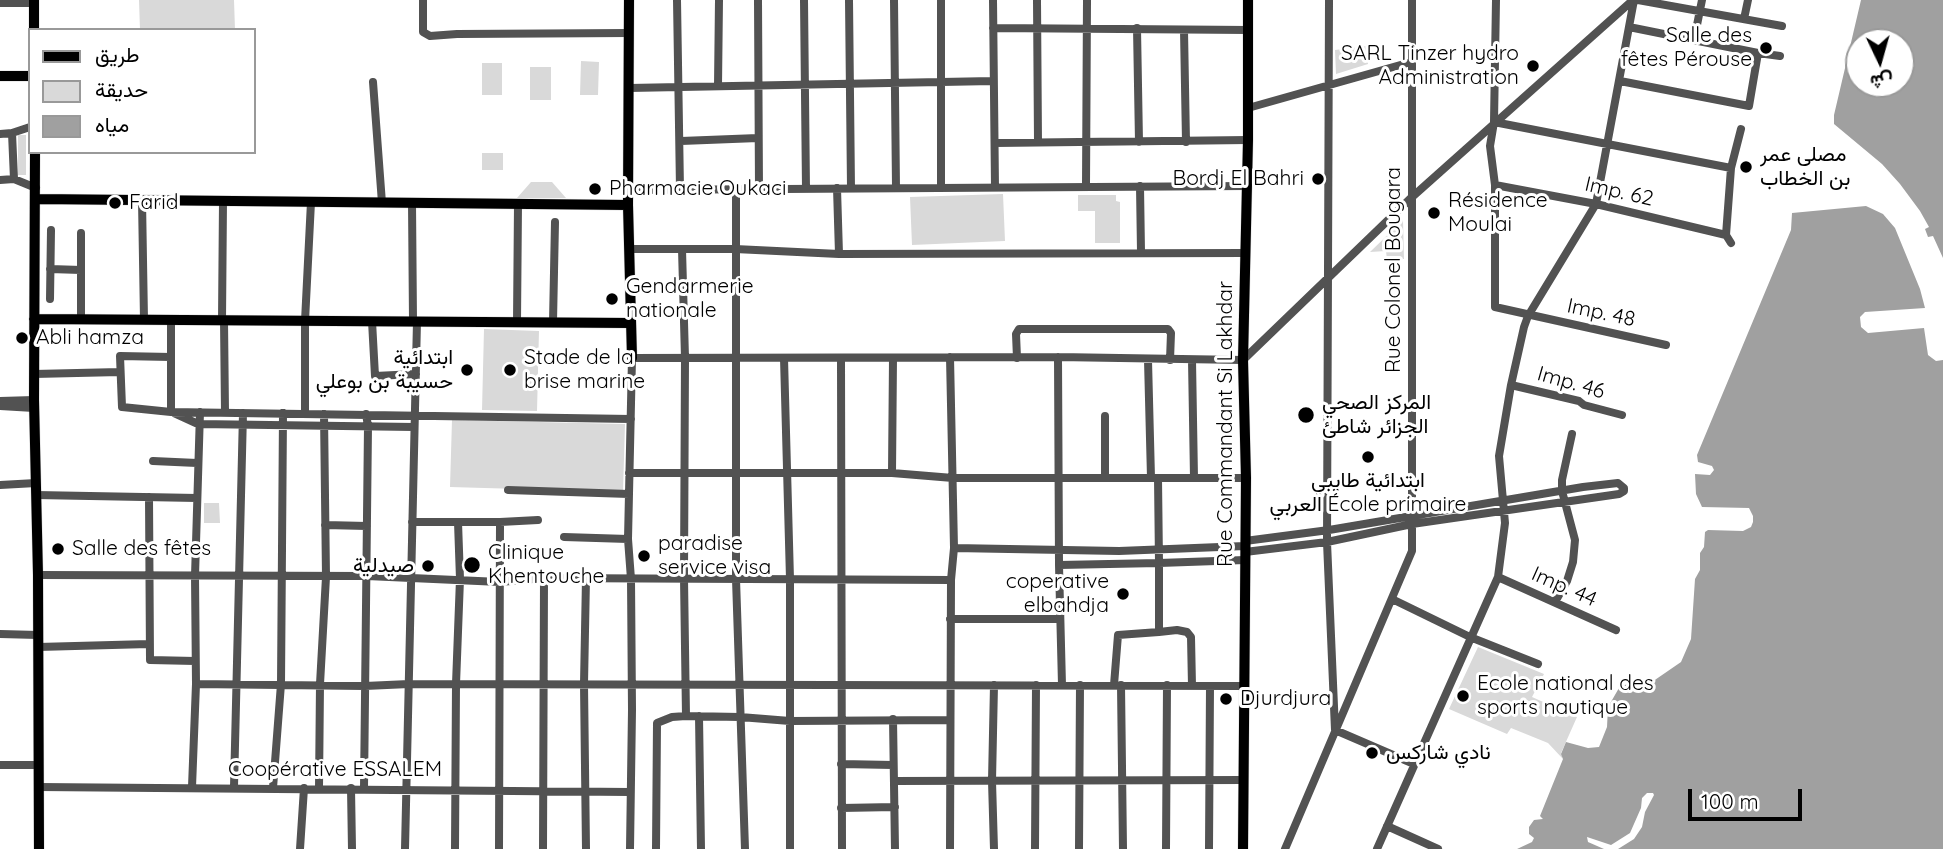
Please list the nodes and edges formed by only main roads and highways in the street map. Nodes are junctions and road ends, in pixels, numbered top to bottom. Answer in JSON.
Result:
{"nodes":[{"id":1,"x":629,"y":0,"type":"edge"},
{"id":2,"x":1248,"y":0,"type":"edge"},
{"id":3,"x":34,"y":1,"type":"edge"},
{"id":4,"x":34,"y":28,"type":"edge"},
{"id":5,"x":0,"y":76,"type":"edge"},
{"id":6,"x":28,"y":76,"type":"edge"},
{"id":7,"x":36,"y":154,"type":"edge"},
{"id":8,"x":37,"y":199,"type":"junction"},
{"id":9,"x":628,"y":205,"type":"junction"},
{"id":10,"x":34,"y":319,"type":"junction"},
{"id":11,"x":631,"y":323,"type":"junction"},
{"id":12,"x":632,"y":358,"type":"road end"},
{"id":13,"x":39,"y":849,"type":"edge"},
{"id":14,"x":1243,"y":849,"type":"edge"}],
"edges":[{"from":1,"to":9,"type":"main road"},
{"from":2,"to":14,"type":"main road","name":"Rue Commandant Si Lakhdar"},
{"from":3,"to":4,"type":"main road"},
{"from":5,"to":6,"type":"main road"},
{"from":7,"to":8,"type":"main road"},
{"from":8,"to":9,"type":"main road"},
{"from":8,"to":10,"type":"main road"},
{"from":9,"to":11,"type":"main road"},
{"from":10,"to":11,"type":"main road"},
{"from":10,"to":13,"type":"main road"},
{"from":11,"to":12,"type":"main road"}]}
